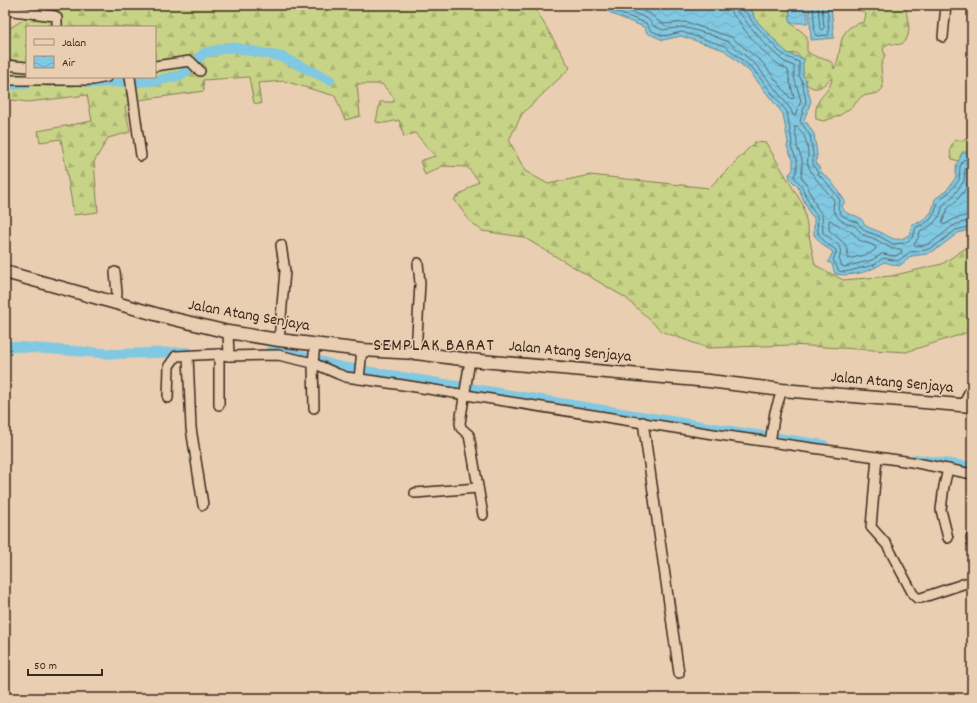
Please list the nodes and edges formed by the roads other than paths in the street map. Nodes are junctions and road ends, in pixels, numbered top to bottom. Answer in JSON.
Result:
{"nodes":[{"id":1,"x":946,"y":5,"type":"edge"},
{"id":2,"x":5,"y":10,"type":"edge"},
{"id":3,"x":57,"y":26,"type":"edge"},
{"id":4,"x":943,"y":37,"type":"dead end"},
{"id":5,"x":5,"y":65,"type":"edge"},
{"id":6,"x":156,"y":66,"type":"edge"},
{"id":7,"x":26,"y":67,"type":"edge"},
{"id":8,"x":200,"y":71,"type":"dead end"},
{"id":9,"x":102,"y":78,"type":"edge"},
{"id":10,"x":5,"y":80,"type":"edge"},
{"id":11,"x":131,"y":82,"type":"edge"},
{"id":12,"x":141,"y":156,"type":"dead end"},
{"id":13,"x":281,"y":245,"type":"dead end"},
{"id":14,"x":418,"y":263,"type":"dead end"},
{"id":15,"x":5,"y":272,"type":"edge"},
{"id":16,"x":115,"y":272,"type":"dead end"},
{"id":17,"x":116,"y":304,"type":"junction"},
{"id":18,"x":228,"y":337,"type":"junction"},
{"id":19,"x":279,"y":340,"type":"junction"},
{"id":20,"x":315,"y":346,"type":"junction"},
{"id":21,"x":362,"y":350,"type":"junction"},
{"id":22,"x":416,"y":353,"type":"junction"},
{"id":23,"x":219,"y":354,"type":"junction"},
{"id":24,"x":229,"y":355,"type":"junction"},
{"id":25,"x":188,"y":356,"type":"junction"},
{"id":26,"x":470,"y":360,"type":"junction"},
{"id":27,"x":313,"y":362,"type":"junction"},
{"id":28,"x":360,"y":377,"type":"junction"},
{"id":29,"x":972,"y":389,"type":"edge"},
{"id":30,"x":782,"y":390,"type":"junction"},
{"id":31,"x":464,"y":395,"type":"junction"},
{"id":32,"x":168,"y":398,"type":"dead end"},
{"id":33,"x":219,"y":405,"type":"dead end"},
{"id":34,"x":968,"y":405,"type":"edge"},
{"id":35,"x":314,"y":408,"type":"dead end"},
{"id":36,"x":643,"y":422,"type":"junction"},
{"id":37,"x":771,"y":440,"type":"junction"},
{"id":38,"x":877,"y":457,"type":"junction"},
{"id":39,"x":948,"y":469,"type":"junction"},
{"id":40,"x":972,"y":474,"type":"edge"},
{"id":41,"x":478,"y":488,"type":"junction"},
{"id":42,"x":415,"y":493,"type":"dead end"},
{"id":43,"x":203,"y":505,"type":"dead end"},
{"id":44,"x":483,"y":515,"type":"dead end"},
{"id":45,"x":948,"y":538,"type":"dead end"},
{"id":46,"x":972,"y":581,"type":"edge"},
{"id":47,"x":680,"y":673,"type":"dead end"}],
"edges":[{"from":1,"to":4,"type":"street"},
{"from":2,"to":3,"type":"street"},
{"from":5,"to":7,"type":"street"},
{"from":6,"to":8,"type":"street"},
{"from":9,"to":10,"type":"street"},
{"from":11,"to":12,"type":"street"},
{"from":13,"to":19,"type":"street"},
{"from":14,"to":22,"type":"street"},
{"from":15,"to":17,"type":"main road","name":"Jalan Atang Senjaya"},
{"from":16,"to":17,"type":"street"},
{"from":17,"to":18,"type":"main road","name":"Jalan Atang Senjaya"},
{"from":18,"to":19,"type":"main road","name":"Jalan Atang Senjaya"},
{"from":18,"to":24,"type":"street"},
{"from":19,"to":20,"type":"main road","name":"Jalan Atang Senjaya"},
{"from":20,"to":21,"type":"main road","name":"Jalan Atang Senjaya"},
{"from":20,"to":27,"type":"street"},
{"from":21,"to":22,"type":"main road","name":"Jalan Atang Senjaya"},
{"from":21,"to":28,"type":"street"},
{"from":22,"to":26,"type":"main road","name":"Jalan Atang Senjaya"},
{"from":23,"to":24,"type":"street"},
{"from":23,"to":25,"type":"street"},
{"from":23,"to":33,"type":"street"},
{"from":24,"to":27,"type":"street"},
{"from":25,"to":32,"type":"street"},
{"from":25,"to":43,"type":"street"},
{"from":26,"to":30,"type":"main road","name":"Jalan Atang Senjaya"},
{"from":26,"to":31,"type":"street"},
{"from":27,"to":28,"type":"street"},
{"from":27,"to":35,"type":"street"},
{"from":28,"to":31,"type":"street"},
{"from":29,"to":34,"type":"street"},
{"from":30,"to":34,"type":"main road","name":"Jalan Atang Senjaya"},
{"from":30,"to":37,"type":"street"},
{"from":31,"to":36,"type":"street"},
{"from":31,"to":41,"type":"street"},
{"from":36,"to":37,"type":"street"},
{"from":36,"to":47,"type":"street"},
{"from":37,"to":38,"type":"street"},
{"from":38,"to":39,"type":"street"},
{"from":38,"to":46,"type":"street"},
{"from":39,"to":40,"type":"street"},
{"from":39,"to":45,"type":"street"},
{"from":41,"to":42,"type":"street"},
{"from":41,"to":44,"type":"street"}]}
